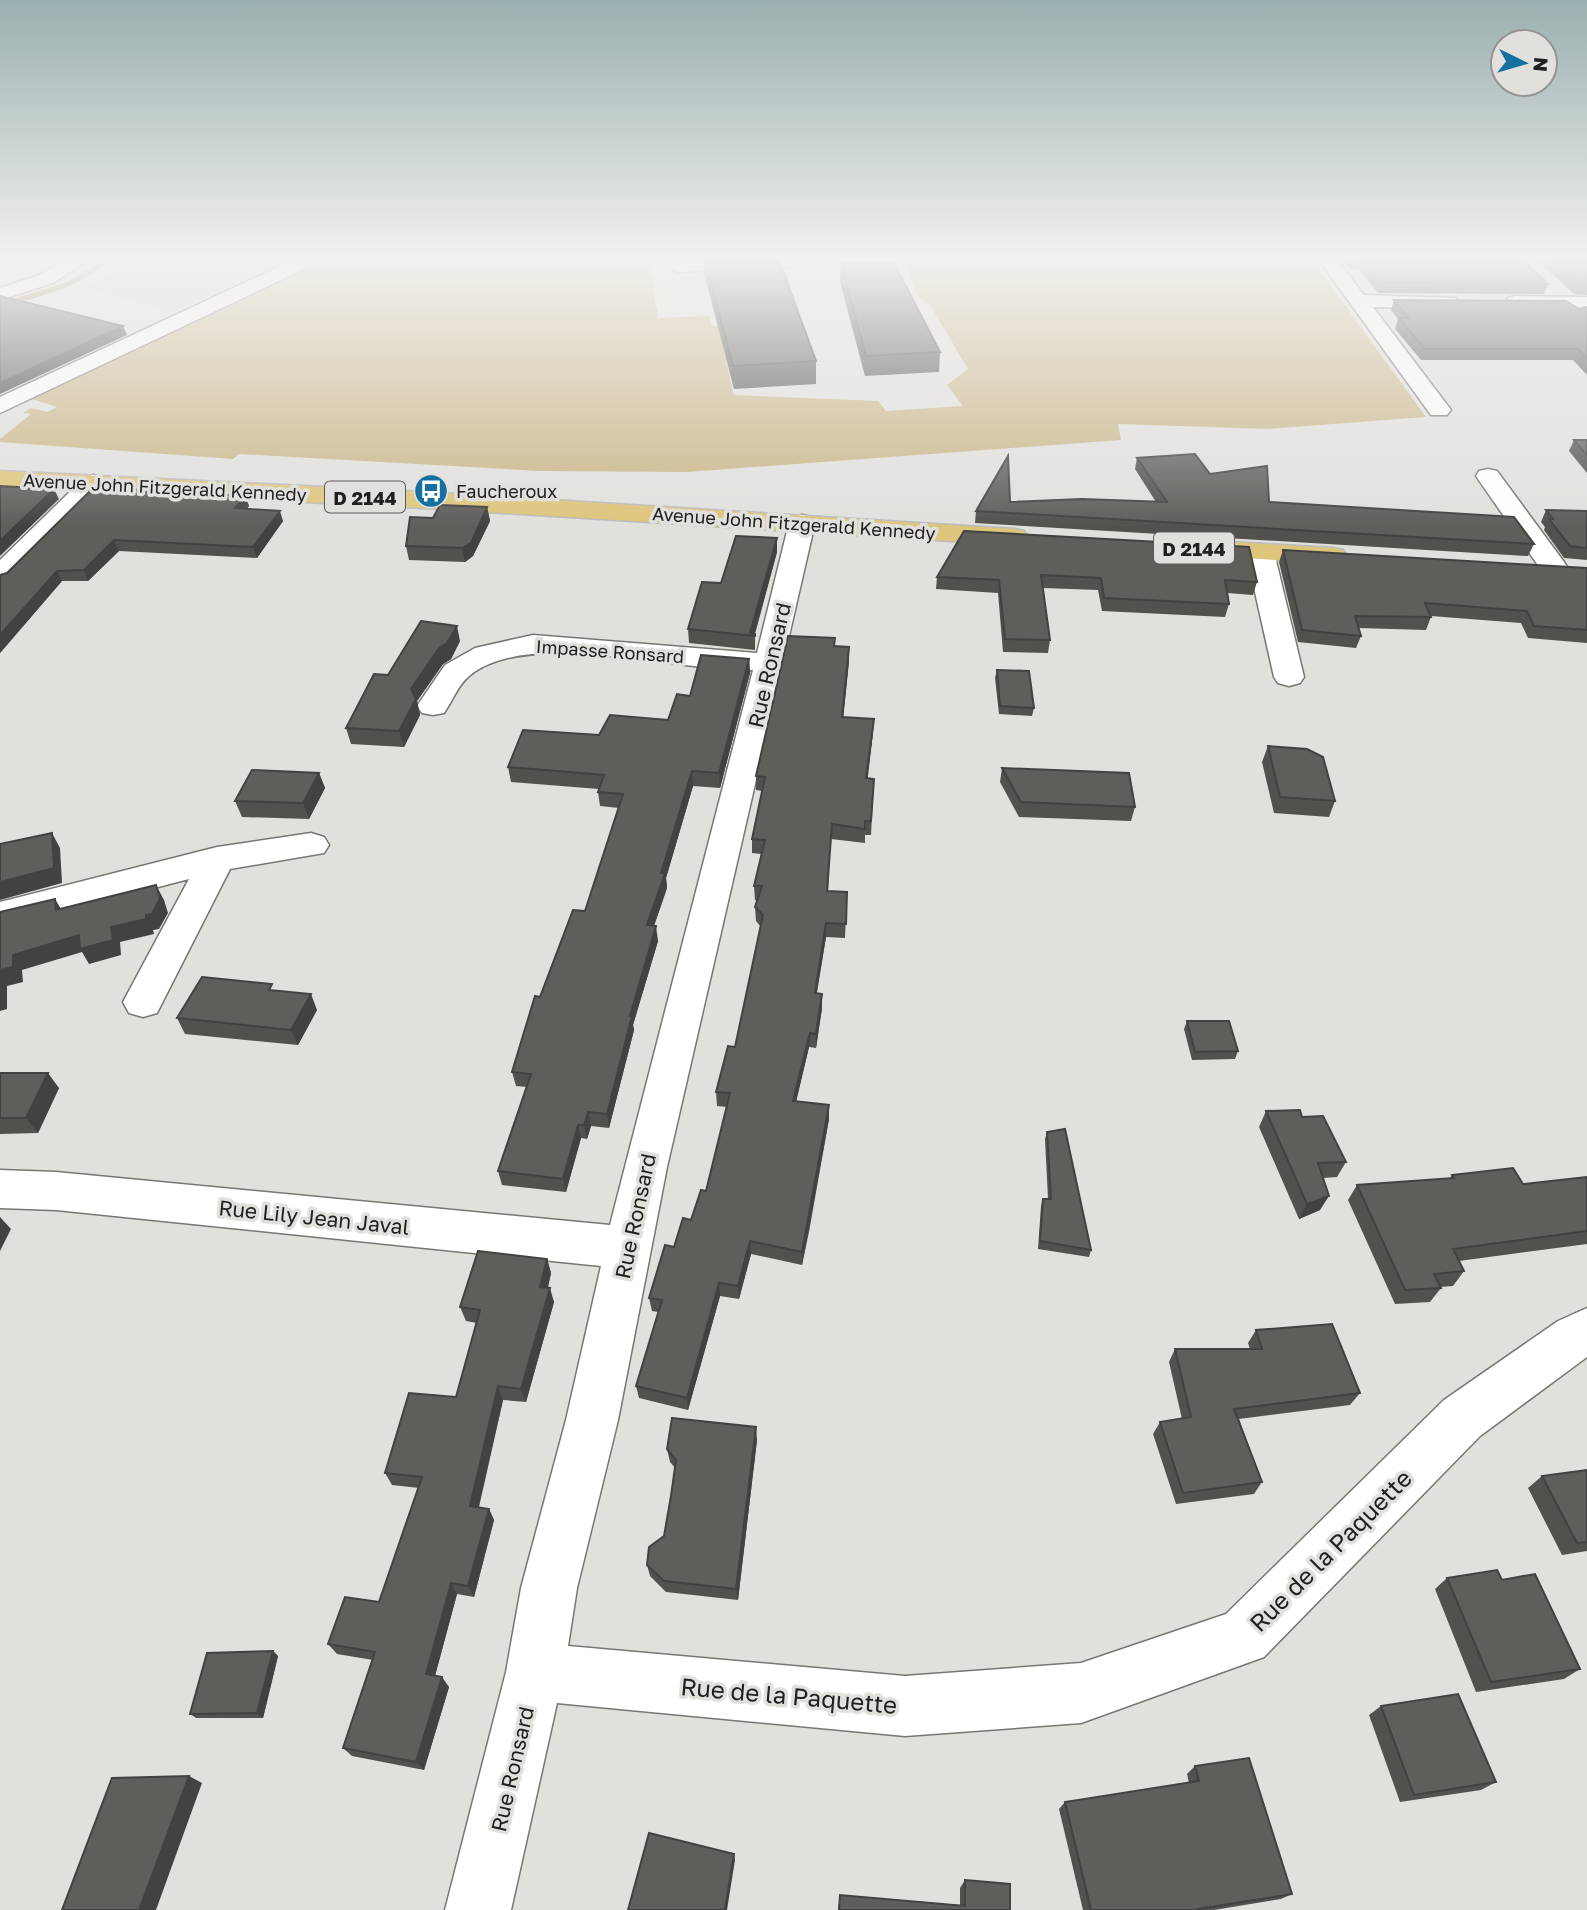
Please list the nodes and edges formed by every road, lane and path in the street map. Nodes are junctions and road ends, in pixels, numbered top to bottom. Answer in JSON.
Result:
{"nodes":[{"id":1,"x":120,"y":349,"type":"edge"},
{"id":2,"x":1394,"y":349,"type":"edge"},
{"id":3,"x":0,"y":406,"type":"edge"},
{"id":4,"x":1439,"y":410,"type":"dead end"},
{"id":5,"x":1488,"y":476,"type":"dead end"},
{"id":6,"x":0,"y":479,"type":"edge"},
{"id":7,"x":93,"y":484,"type":"junction"},
{"id":8,"x":802,"y":523,"type":"junction"},
{"id":9,"x":1038,"y":538,"type":"edge"},
{"id":10,"x":1177,"y":547,"type":"edge"},
{"id":11,"x":1260,"y":552,"type":"junction"},
{"id":12,"x":1354,"y":557,"type":"edge"},
{"id":13,"x":1553,"y":568,"type":"edge"},
{"id":14,"x":0,"y":576,"type":"edge"},
{"id":15,"x":770,"y":663,"type":"junction"},
{"id":16,"x":1289,"y":677,"type":"dead end"},
{"id":17,"x":433,"y":706,"type":"dead end"},
{"id":18,"x":311,"y":845,"type":"dead end"},
{"id":19,"x":217,"y":859,"type":"junction"},
{"id":20,"x":0,"y":915,"type":"edge"},
{"id":21,"x":143,"y":1002,"type":"dead end"},
{"id":22,"x":0,"y":1189,"type":"edge"},
{"id":23,"x":628,"y":1248,"type":"junction"},
{"id":24,"x":1587,"y":1331,"type":"edge"},
{"id":25,"x":535,"y":1672,"type":"junction"},
{"id":26,"x":478,"y":1910,"type":"edge"}],
"edges":[{"from":1,"to":3,"type":"street"},
{"from":2,"to":4,"type":"street"},
{"from":5,"to":13,"type":"street"},
{"from":6,"to":7,"type":"main road","name":"Avenue John Fitzgerald Kennedy","number":"D 2144"},
{"from":7,"to":8,"type":"main road","name":"Avenue John Fitzgerald Kennedy","number":"D 2144"},
{"from":7,"to":14,"type":"street"},
{"from":8,"to":9,"type":"main road","name":"Avenue John Fitzgerald Kennedy","number":"D 2144"},
{"from":8,"to":15,"type":"street","name":"Rue Ronsard"},
{"from":10,"to":11,"type":"main road","number":"D 2144"},
{"from":11,"to":12,"type":"main road","number":"D 2144"},
{"from":11,"to":16,"type":"street"},
{"from":15,"to":17,"type":"street","name":"Impasse Ronsard"},
{"from":15,"to":23,"type":"street","name":"Rue Ronsard"},
{"from":18,"to":19,"type":"street"},
{"from":19,"to":20,"type":"street"},
{"from":19,"to":21,"type":"street"},
{"from":22,"to":23,"type":"street","name":"Rue Lily Jean Javal"},
{"from":23,"to":25,"type":"street","name":"Rue Ronsard"},
{"from":24,"to":25,"type":"street","name":"Rue de la Paquette"},
{"from":25,"to":26,"type":"street","name":"Rue Ronsard"}]}
